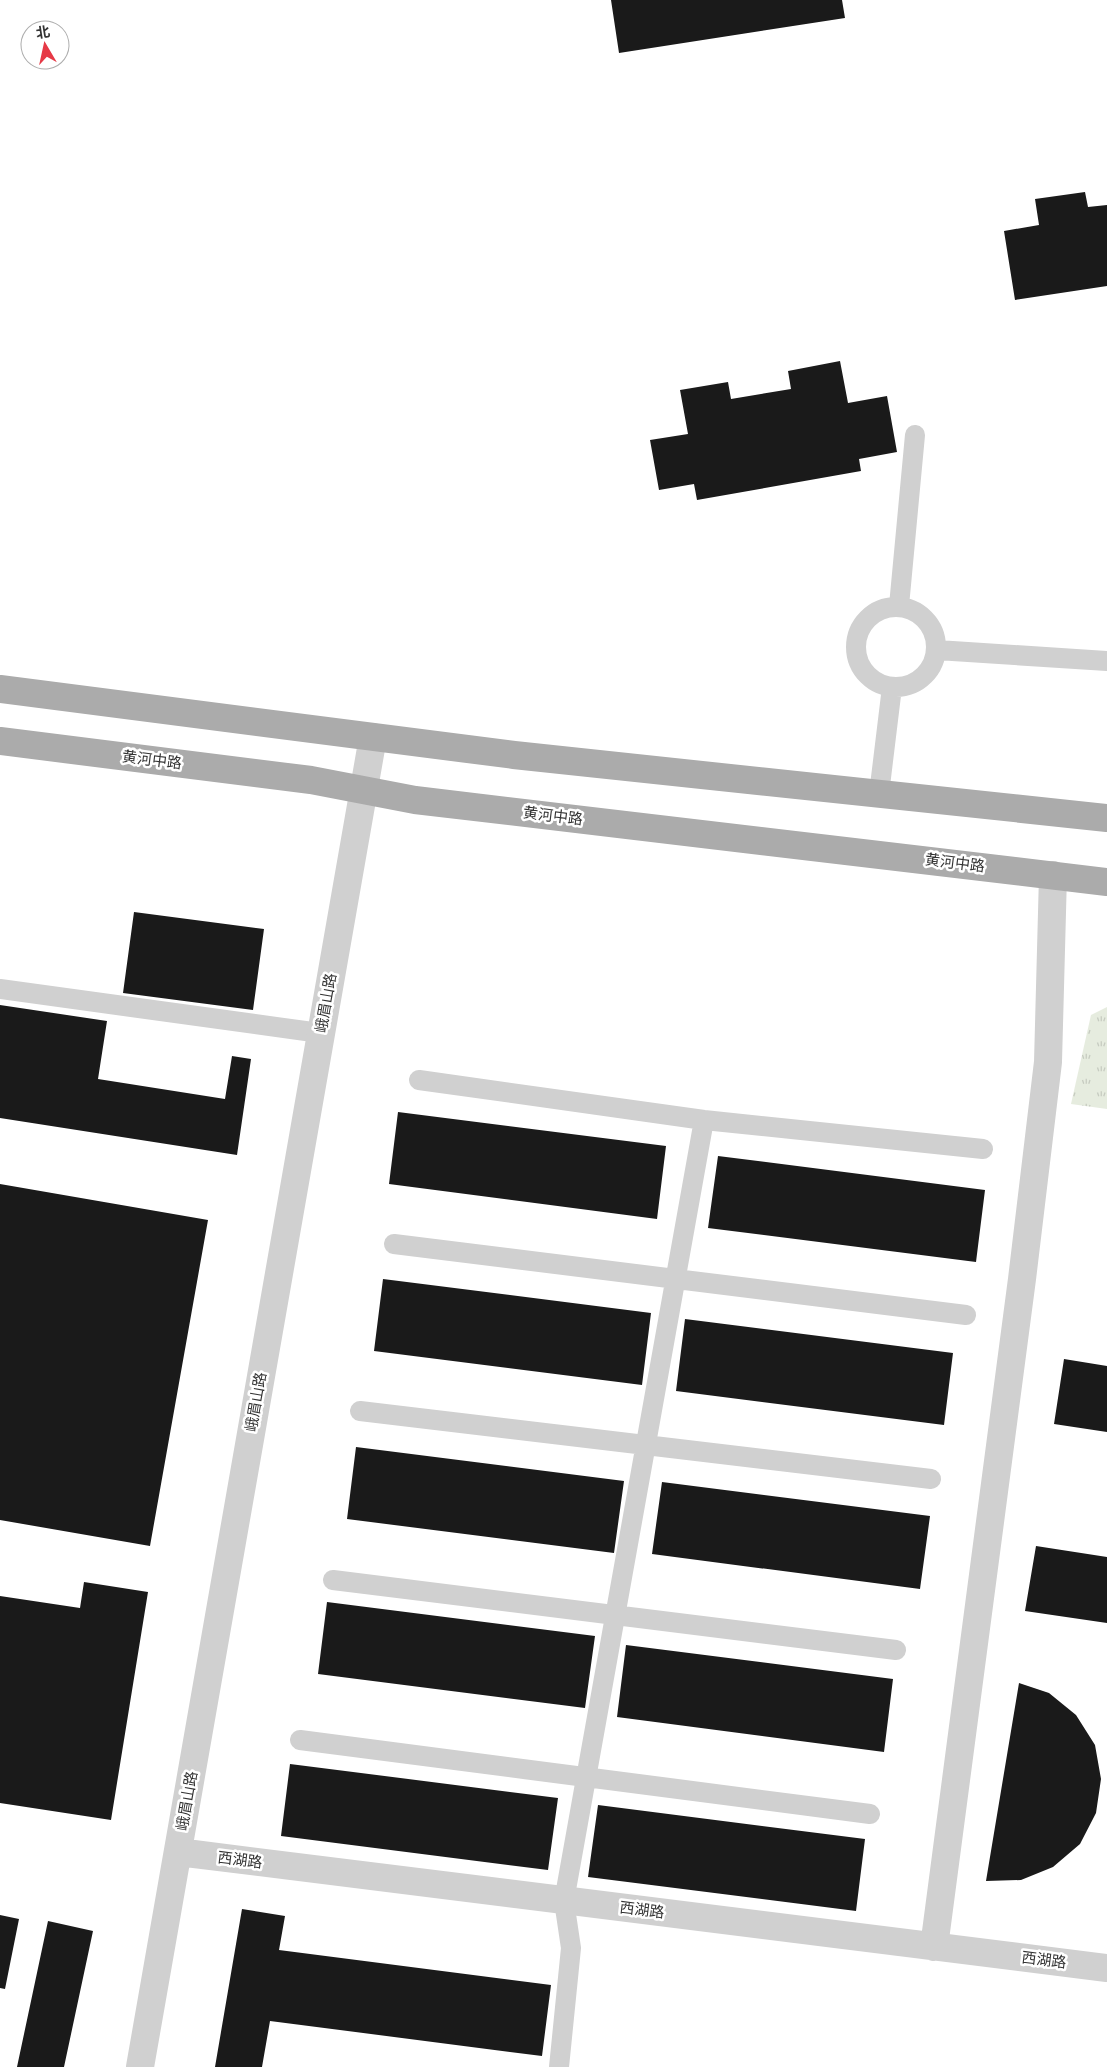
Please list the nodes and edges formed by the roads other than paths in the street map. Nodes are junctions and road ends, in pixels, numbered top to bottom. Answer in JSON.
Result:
{"nodes":[{"id":1,"x":915,"y":435,"type":"dead end"},
{"id":2,"x":899,"y":606,"type":"junction"},
{"id":3,"x":937,"y":650,"type":"junction"},
{"id":4,"x":1107,"y":661,"type":"edge"},
{"id":5,"x":892,"y":687,"type":"junction"},
{"id":6,"x":0,"y":689,"type":"edge"},
{"id":7,"x":373,"y":737,"type":"junction"},
{"id":8,"x":0,"y":740,"type":"edge"},
{"id":9,"x":365,"y":791,"type":"junction"},
{"id":10,"x":878,"y":794,"type":"junction"},
{"id":11,"x":1107,"y":818,"type":"edge"},
{"id":12,"x":1053,"y":875,"type":"junction"},
{"id":13,"x":1107,"y":882,"type":"edge"},
{"id":14,"x":0,"y":989,"type":"edge"},
{"id":15,"x":320,"y":1033,"type":"junction"},
{"id":16,"x":419,"y":1080,"type":"dead end"},
{"id":17,"x":704,"y":1120,"type":"junction"},
{"id":18,"x":983,"y":1149,"type":"dead end"},
{"id":19,"x":394,"y":1244,"type":"dead end"},
{"id":20,"x":675,"y":1279,"type":"junction"},
{"id":21,"x":966,"y":1315,"type":"dead end"},
{"id":22,"x":360,"y":1411,"type":"dead end"},
{"id":23,"x":646,"y":1445,"type":"junction"},
{"id":24,"x":930,"y":1479,"type":"dead end"},
{"id":25,"x":334,"y":1580,"type":"dead end"},
{"id":26,"x":615,"y":1615,"type":"junction"},
{"id":27,"x":896,"y":1650,"type":"dead end"},
{"id":28,"x":300,"y":1740,"type":"dead end"},
{"id":29,"x":586,"y":1777,"type":"junction"},
{"id":30,"x":870,"y":1814,"type":"dead end"},
{"id":31,"x":178,"y":1852,"type":"junction"},
{"id":32,"x":564,"y":1901,"type":"junction"},
{"id":33,"x":934,"y":1947,"type":"junction"},
{"id":34,"x":1107,"y":1968,"type":"edge"},
{"id":35,"x":140,"y":2067,"type":"edge"},
{"id":36,"x":559,"y":2067,"type":"edge"}],
"edges":[{"from":1,"to":2,"type":"lane"},
{"from":2,"to":3,"type":"lane"},
{"from":2,"to":5,"type":"lane"},
{"from":3,"to":4,"type":"lane"},
{"from":3,"to":5,"type":"lane"},
{"from":5,"to":10,"type":"lane"},
{"from":6,"to":7,"type":"main road"},
{"from":7,"to":9,"type":"street","name":"峨眉山路"},
{"from":7,"to":10,"type":"main road"},
{"from":8,"to":9,"type":"main road","name":"黄河中路"},
{"from":9,"to":12,"type":"main road","name":"黄河中路"},
{"from":9,"to":15,"type":"street","name":"峨眉山路"},
{"from":10,"to":11,"type":"main road"},
{"from":12,"to":13,"type":"main road","name":"黄河中路"},
{"from":12,"to":33,"type":"street"},
{"from":14,"to":15,"type":"lane"},
{"from":15,"to":31,"type":"street","name":"峨眉山路"},
{"from":16,"to":17,"type":"lane"},
{"from":17,"to":18,"type":"lane"},
{"from":17,"to":20,"type":"lane"},
{"from":19,"to":20,"type":"lane"},
{"from":20,"to":21,"type":"lane"},
{"from":20,"to":23,"type":"lane"},
{"from":22,"to":23,"type":"lane"},
{"from":23,"to":24,"type":"lane"},
{"from":23,"to":26,"type":"lane"},
{"from":25,"to":26,"type":"lane"},
{"from":26,"to":27,"type":"lane"},
{"from":26,"to":29,"type":"lane"},
{"from":28,"to":29,"type":"lane"},
{"from":29,"to":30,"type":"lane"},
{"from":29,"to":32,"type":"lane"},
{"from":31,"to":32,"type":"street","name":"西湖路"},
{"from":31,"to":35,"type":"street","name":"峨眉山路"},
{"from":32,"to":33,"type":"street","name":"西湖路"},
{"from":32,"to":36,"type":"lane"},
{"from":33,"to":34,"type":"street","name":"西湖路"}]}
